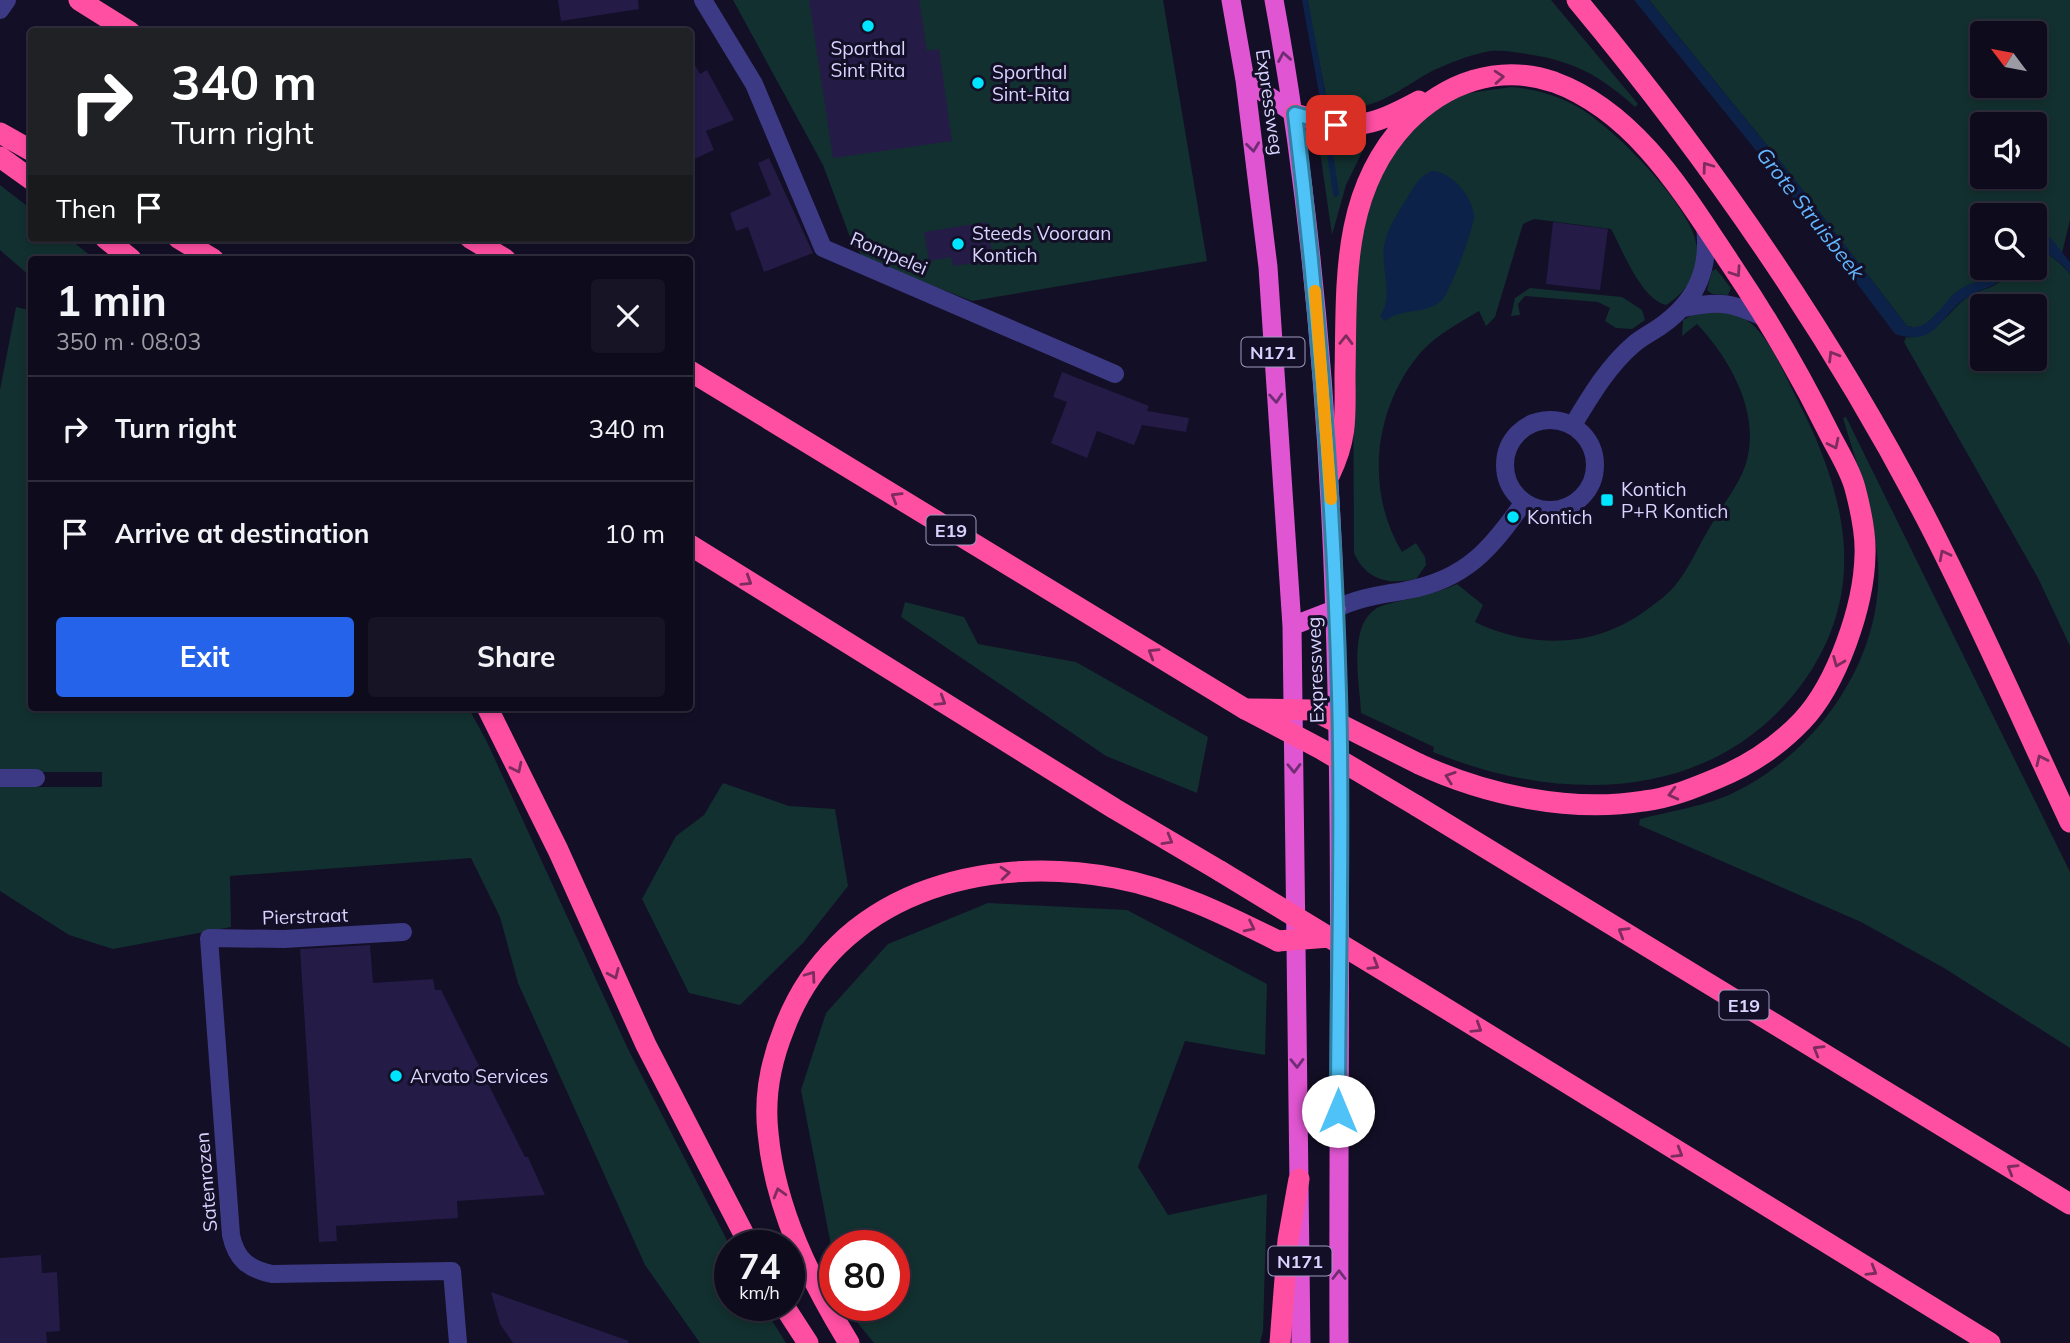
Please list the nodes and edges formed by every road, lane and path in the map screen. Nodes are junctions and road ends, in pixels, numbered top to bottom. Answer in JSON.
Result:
{"nodes":[{"id":1,"x":7,"y":0,"type":"edge"},
{"id":2,"x":79,"y":0,"type":"edge"},
{"id":3,"x":704,"y":0,"type":"edge"},
{"id":4,"x":1231,"y":0,"type":"edge"},
{"id":5,"x":1274,"y":0,"type":"edge"},
{"id":6,"x":1577,"y":0,"type":"edge"},
{"id":7,"x":0,"y":10,"type":"edge"},
{"id":8,"x":124,"y":28,"type":"edge"},
{"id":9,"x":1245,"y":80,"type":"junction"},
{"id":10,"x":1435,"y":96,"type":"junction"},
{"id":11,"x":1295,"y":114,"type":"junction"},
{"id":12,"x":0,"y":133,"type":"edge"},
{"id":13,"x":28,"y":150,"type":"edge"},
{"id":14,"x":0,"y":157,"type":"edge"},
{"id":15,"x":28,"y":177,"type":"edge"},
{"id":16,"x":1705,"y":225,"type":"junction"},
{"id":17,"x":110,"y":242,"type":"edge"},
{"id":18,"x":185,"y":242,"type":"edge"},
{"id":19,"x":477,"y":242,"type":"edge"},
{"id":20,"x":127,"y":256,"type":"edge"},
{"id":21,"x":209,"y":256,"type":"edge"},
{"id":22,"x":500,"y":256,"type":"edge"},
{"id":23,"x":1684,"y":307,"type":"junction"},
{"id":24,"x":1768,"y":319,"type":"junction"},
{"id":25,"x":693,"y":373,"type":"edge"},
{"id":26,"x":1115,"y":374,"type":"dead end"},
{"id":27,"x":1573,"y":425,"type":"junction"},
{"id":28,"x":1330,"y":474,"type":"junction"},
{"id":29,"x":1524,"y":502,"type":"junction"},
{"id":30,"x":693,"y":547,"type":"edge"},
{"id":31,"x":1336,"y":609,"type":"junction"},
{"id":32,"x":1292,"y":626,"type":"junction"},
{"id":33,"x":1244,"y":709,"type":"junction"},
{"id":34,"x":489,"y":711,"type":"edge"},
{"id":35,"x":0,"y":778,"type":"edge"},
{"id":36,"x":36,"y":778,"type":"dead end"},
{"id":37,"x":2070,"y":822,"type":"edge"},
{"id":38,"x":403,"y":932,"type":"dead end"},
{"id":39,"x":1329,"y":937,"type":"junction"},
{"id":40,"x":209,"y":938,"type":"joint"},
{"id":41,"x":1299,"y":1179,"type":"junction"},
{"id":42,"x":2070,"y":1205,"type":"edge"},
{"id":43,"x":742,"y":1230,"type":"edge"},
{"id":44,"x":794,"y":1321,"type":"edge"},
{"id":45,"x":458,"y":1343,"type":"edge"},
{"id":46,"x":808,"y":1343,"type":"edge"},
{"id":47,"x":849,"y":1343,"type":"edge"},
{"id":48,"x":1280,"y":1343,"type":"edge"},
{"id":49,"x":1301,"y":1343,"type":"edge"},
{"id":50,"x":1339,"y":1343,"type":"edge"},
{"id":51,"x":1990,"y":1343,"type":"edge"}],
"edges":[{"from":1,"to":7,"type":"street"},
{"from":2,"to":8,"type":"highway"},
{"from":3,"to":26,"type":"street","name":"Rompelei"},
{"from":4,"to":9,"type":"highway","name":"Expressweg","number":"N171"},
{"from":11,"to":5,"type":"highway","name":"Expressweg","number":"N171","one_way":true},
{"from":37,"to":6,"type":"highway","one_way":true},
{"from":9,"to":11,"type":"highway"},
{"from":9,"to":32,"type":"highway","name":"Expressweg","number":"N171","one_way":true},
{"from":10,"to":11,"type":"highway"},
{"from":10,"to":16,"type":"highway","one_way":true},
{"from":28,"to":10,"type":"highway","one_way":true},
{"from":11,"to":28,"type":"highway","name":"Expressweg","number":"N171"},
{"from":12,"to":13,"type":"highway"},
{"from":14,"to":15,"type":"highway"},
{"from":16,"to":23,"type":"street"},
{"from":16,"to":24,"type":"highway","one_way":true},
{"from":17,"to":20,"type":"highway"},
{"from":18,"to":21,"type":"highway"},
{"from":19,"to":22,"type":"highway"},
{"from":23,"to":24,"type":"street"},
{"from":23,"to":27,"type":"street"},
{"from":24,"to":33,"type":"highway","one_way":true,"bridge":true},
{"from":33,"to":25,"type":"highway","number":"E19","one_way":true},
{"from":27,"to":29,"type":"street"},
{"from":27,"to":29,"type":"street"},
{"from":28,"to":31,"type":"highway","name":"Expressweg","number":"N171"},
{"from":29,"to":31,"type":"street"},
{"from":30,"to":39,"type":"highway","one_way":true,"bridge":true},
{"from":31,"to":32,"type":"highway"},
{"from":50,"to":31,"type":"highway","name":"Expressweg","number":"N171","one_way":true},
{"from":32,"to":41,"type":"highway","name":"Expressweg","number":"N171","one_way":true},
{"from":42,"to":33,"type":"highway","number":"E19","one_way":true,"bridge":true},
{"from":34,"to":43,"type":"highway","one_way":true},
{"from":35,"to":36,"type":"street"},
{"from":38,"to":40,"type":"street","name":"Pierstraat"},
{"from":47,"to":39,"type":"highway","one_way":true,"bridge":true},
{"from":39,"to":51,"type":"highway","one_way":true,"bridge":true},
{"from":40,"to":45,"type":"street","name":"Satenrozen"},
{"from":41,"to":48,"type":"highway"},
{"from":41,"to":49,"type":"highway","name":"Expressweg","number":"N171"},
{"from":44,"to":46,"type":"highway"}]}
